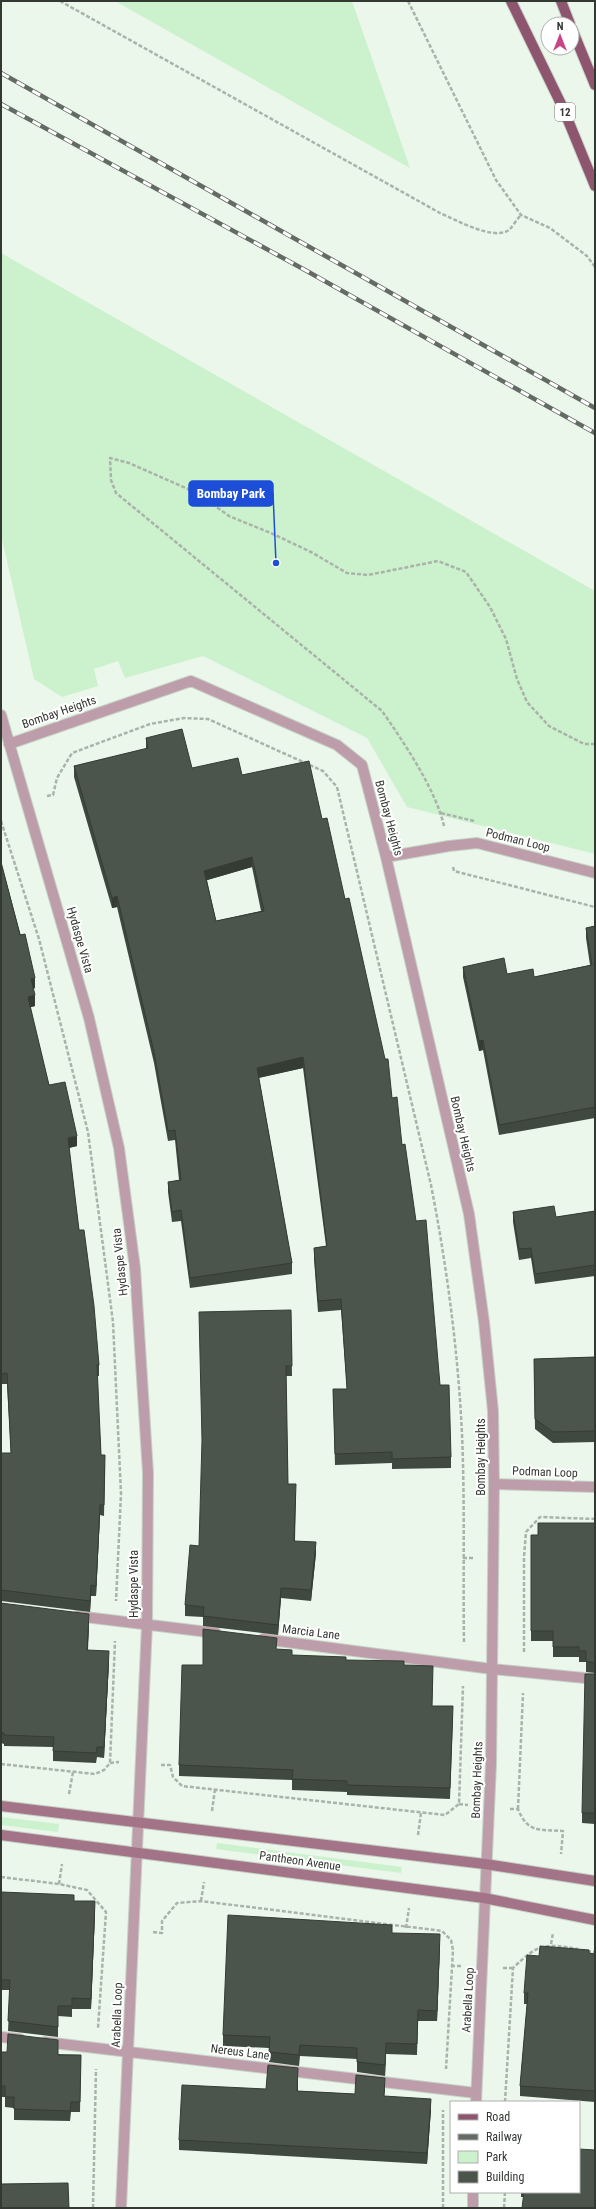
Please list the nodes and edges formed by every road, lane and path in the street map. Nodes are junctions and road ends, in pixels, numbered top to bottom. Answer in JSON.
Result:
{"nodes":[{"id":1,"x":60,"y":1,"type":"edge"},
{"id":2,"x":408,"y":1,"type":"edge"},
{"id":3,"x":511,"y":1,"type":"edge"},
{"id":4,"x":561,"y":1,"type":"edge"},
{"id":5,"x":567,"y":16,"type":"edge"},
{"id":6,"x":580,"y":48,"type":"edge"},
{"id":7,"x":595,"y":85,"type":"edge"},
{"id":8,"x":595,"y":186,"type":"edge"},
{"id":9,"x":521,"y":215,"type":"junction"},
{"id":10,"x":595,"y":267,"type":"edge"},
{"id":11,"x":1,"y":715,"type":"edge"},
{"id":12,"x":9,"y":744,"type":"junction"},
{"id":13,"x":595,"y":744,"type":"edge"},
{"id":14,"x":43,"y":798,"type":"dead end"},
{"id":15,"x":1,"y":821,"type":"edge"},
{"id":16,"x":445,"y":829,"type":"dead end"},
{"id":17,"x":386,"y":857,"type":"junction"},
{"id":18,"x":452,"y":864,"type":"dead end"},
{"id":19,"x":595,"y":873,"type":"edge"},
{"id":20,"x":595,"y":907,"type":"edge"},
{"id":21,"x":494,"y":1484,"type":"junction"},
{"id":22,"x":595,"y":1487,"type":"edge"},
{"id":23,"x":595,"y":1519,"type":"edge"},
{"id":24,"x":116,"y":1602,"type":"dead end"},
{"id":25,"x":70,"y":1615,"type":"edge"},
{"id":26,"x":147,"y":1624,"type":"junction"},
{"id":27,"x":226,"y":1634,"type":"edge"},
{"id":28,"x":250,"y":1638,"type":"edge"},
{"id":29,"x":115,"y":1640,"type":"dead end"},
{"id":30,"x":464,"y":1643,"type":"dead end"},
{"id":31,"x":524,"y":1652,"type":"dead end"},
{"id":32,"x":492,"y":1669,"type":"junction"},
{"id":33,"x":595,"y":1679,"type":"edge"},
{"id":34,"x":463,"y":1684,"type":"dead end"},
{"id":35,"x":523,"y":1693,"type":"dead end"},
{"id":36,"x":120,"y":1762,"type":"dead end"},
{"id":37,"x":110,"y":1763,"type":"junction"},
{"id":38,"x":1,"y":1764,"type":"edge"},
{"id":39,"x":158,"y":1765,"type":"dead end"},
{"id":40,"x":73,"y":1772,"type":"junction"},
{"id":41,"x":215,"y":1789,"type":"junction"},
{"id":42,"x":69,"y":1797,"type":"dead end"},
{"id":43,"x":459,"y":1804,"type":"junction"},
{"id":44,"x":468,"y":1805,"type":"dead end"},
{"id":45,"x":1,"y":1806,"type":"edge"},
{"id":46,"x":507,"y":1809,"type":"dead end"},
{"id":47,"x":518,"y":1809,"type":"junction"},
{"id":48,"x":212,"y":1813,"type":"dead end"},
{"id":49,"x":421,"y":1813,"type":"junction"},
{"id":50,"x":137,"y":1822,"type":"junction"},
{"id":51,"x":1,"y":1835,"type":"edge"},
{"id":52,"x":417,"y":1837,"type":"dead end"},
{"id":53,"x":136,"y":1852,"type":"junction"},
{"id":54,"x":560,"y":1856,"type":"dead end"},
{"id":55,"x":62,"y":1862,"type":"dead end"},
{"id":56,"x":486,"y":1864,"type":"junction"},
{"id":57,"x":1,"y":1877,"type":"edge"},
{"id":58,"x":204,"y":1880,"type":"dead end"},
{"id":59,"x":595,"y":1881,"type":"edge"},
{"id":60,"x":59,"y":1884,"type":"junction"},
{"id":61,"x":484,"y":1898,"type":"junction"},
{"id":62,"x":201,"y":1901,"type":"junction"},
{"id":63,"x":409,"y":1906,"type":"dead end"},
{"id":64,"x":595,"y":1920,"type":"edge"},
{"id":65,"x":406,"y":1928,"type":"junction"},
{"id":66,"x":553,"y":1930,"type":"dead end"},
{"id":67,"x":151,"y":1932,"type":"dead end"},
{"id":68,"x":552,"y":1944,"type":"junction"},
{"id":69,"x":595,"y":1952,"type":"edge"},
{"id":70,"x":451,"y":1966,"type":"junction"},
{"id":71,"x":464,"y":1966,"type":"dead end"},
{"id":72,"x":500,"y":1968,"type":"dead end"},
{"id":73,"x":513,"y":1968,"type":"junction"},
{"id":74,"x":98,"y":2029,"type":"dead end"},
{"id":75,"x":1,"y":2037,"type":"edge"},
{"id":76,"x":128,"y":2052,"type":"junction"},
{"id":77,"x":96,"y":2067,"type":"dead end"},
{"id":78,"x":446,"y":2070,"type":"dead end"},
{"id":79,"x":476,"y":2098,"type":"edge"},
{"id":80,"x":505,"y":2101,"type":"edge"},
{"id":81,"x":444,"y":2107,"type":"dead end"},
{"id":82,"x":473,"y":2193,"type":"edge"},
{"id":83,"x":504,"y":2193,"type":"edge"},
{"id":84,"x":93,"y":2208,"type":"edge"},
{"id":85,"x":121,"y":2208,"type":"edge"},
{"id":86,"x":443,"y":2208,"type":"edge"},
{"id":87,"x":473,"y":2208,"type":"edge"},
{"id":88,"x":504,"y":2208,"type":"edge"}],
"edges":[{"from":1,"to":9,"type":"path"},
{"from":2,"to":9,"type":"path"},
{"from":3,"to":8,"type":"main road","number":"12"},
{"from":4,"to":5,"type":"main road"},
{"from":6,"to":7,"type":"main road"},
{"from":9,"to":10,"type":"path"},
{"from":11,"to":12,"type":"street","name":"Hydaspe Vista"},
{"from":12,"to":17,"type":"street","name":"Bombay Heights"},
{"from":12,"to":26,"type":"street","name":"Hydaspe Vista"},
{"from":13,"to":16,"type":"path"},
{"from":14,"to":30,"type":"path"},
{"from":15,"to":24,"type":"path"},
{"from":17,"to":19,"type":"street","name":"Podman Loop"},
{"from":17,"to":21,"type":"street","name":"Bombay Heights"},
{"from":18,"to":20,"type":"path"},
{"from":21,"to":22,"type":"street","name":"Podman Loop"},
{"from":21,"to":32,"type":"street","name":"Bombay Heights"},
{"from":23,"to":31,"type":"path"},
{"from":25,"to":26,"type":"street"},
{"from":26,"to":27,"type":"street"},
{"from":26,"to":50,"type":"street","name":"Hydaspe Vista"},
{"from":28,"to":32,"type":"street","name":"Marcia Lane"},
{"from":29,"to":37,"type":"path"},
{"from":32,"to":33,"type":"street","name":"Marcia Lane"},
{"from":32,"to":56,"type":"street","name":"Bombay Heights"},
{"from":34,"to":43,"type":"path"},
{"from":35,"to":47,"type":"path"},
{"from":36,"to":37,"type":"path"},
{"from":37,"to":40,"type":"path"},
{"from":38,"to":40,"type":"path"},
{"from":39,"to":41,"type":"path"},
{"from":40,"to":42,"type":"path"},
{"from":41,"to":48,"type":"path"},
{"from":41,"to":49,"type":"path"},
{"from":43,"to":44,"type":"path"},
{"from":43,"to":49,"type":"path"},
{"from":45,"to":50,"type":"main road","name":"Pantheon Avenue"},
{"from":46,"to":47,"type":"path"},
{"from":47,"to":54,"type":"path"},
{"from":49,"to":52,"type":"path"},
{"from":50,"to":53,"type":"street","name":"Arabella Loop"},
{"from":50,"to":56,"type":"main road","name":"Pantheon Avenue"},
{"from":51,"to":53,"type":"main road","name":"Pantheon Avenue"},
{"from":53,"to":61,"type":"main road","name":"Pantheon Avenue"},
{"from":53,"to":76,"type":"street","name":"Arabella Loop"},
{"from":55,"to":60,"type":"path"},
{"from":56,"to":59,"type":"main road","name":"Pantheon Avenue"},
{"from":56,"to":61,"type":"street","name":"Bombay Heights"},
{"from":57,"to":60,"type":"path"},
{"from":58,"to":62,"type":"path"},
{"from":60,"to":74,"type":"path"},
{"from":61,"to":64,"type":"main road","name":"Pantheon Avenue"},
{"from":61,"to":79,"type":"street","name":"Arabella Loop"},
{"from":62,"to":65,"type":"path"},
{"from":62,"to":67,"type":"path"},
{"from":63,"to":65,"type":"path"},
{"from":65,"to":70,"type":"path"},
{"from":66,"to":68,"type":"path"},
{"from":68,"to":69,"type":"path"},
{"from":68,"to":73,"type":"path"},
{"from":70,"to":71,"type":"path"},
{"from":70,"to":78,"type":"path"},
{"from":72,"to":73,"type":"path"},
{"from":73,"to":80,"type":"path"},
{"from":75,"to":76,"type":"street","name":"Nereus Lane"},
{"from":76,"to":79,"type":"street","name":"Nereus Lane"},
{"from":76,"to":85,"type":"street","name":"Arabella Loop"},
{"from":77,"to":84,"type":"path"},
{"from":81,"to":86,"type":"path"},
{"from":82,"to":87,"type":"street"},
{"from":83,"to":88,"type":"path"}]}
